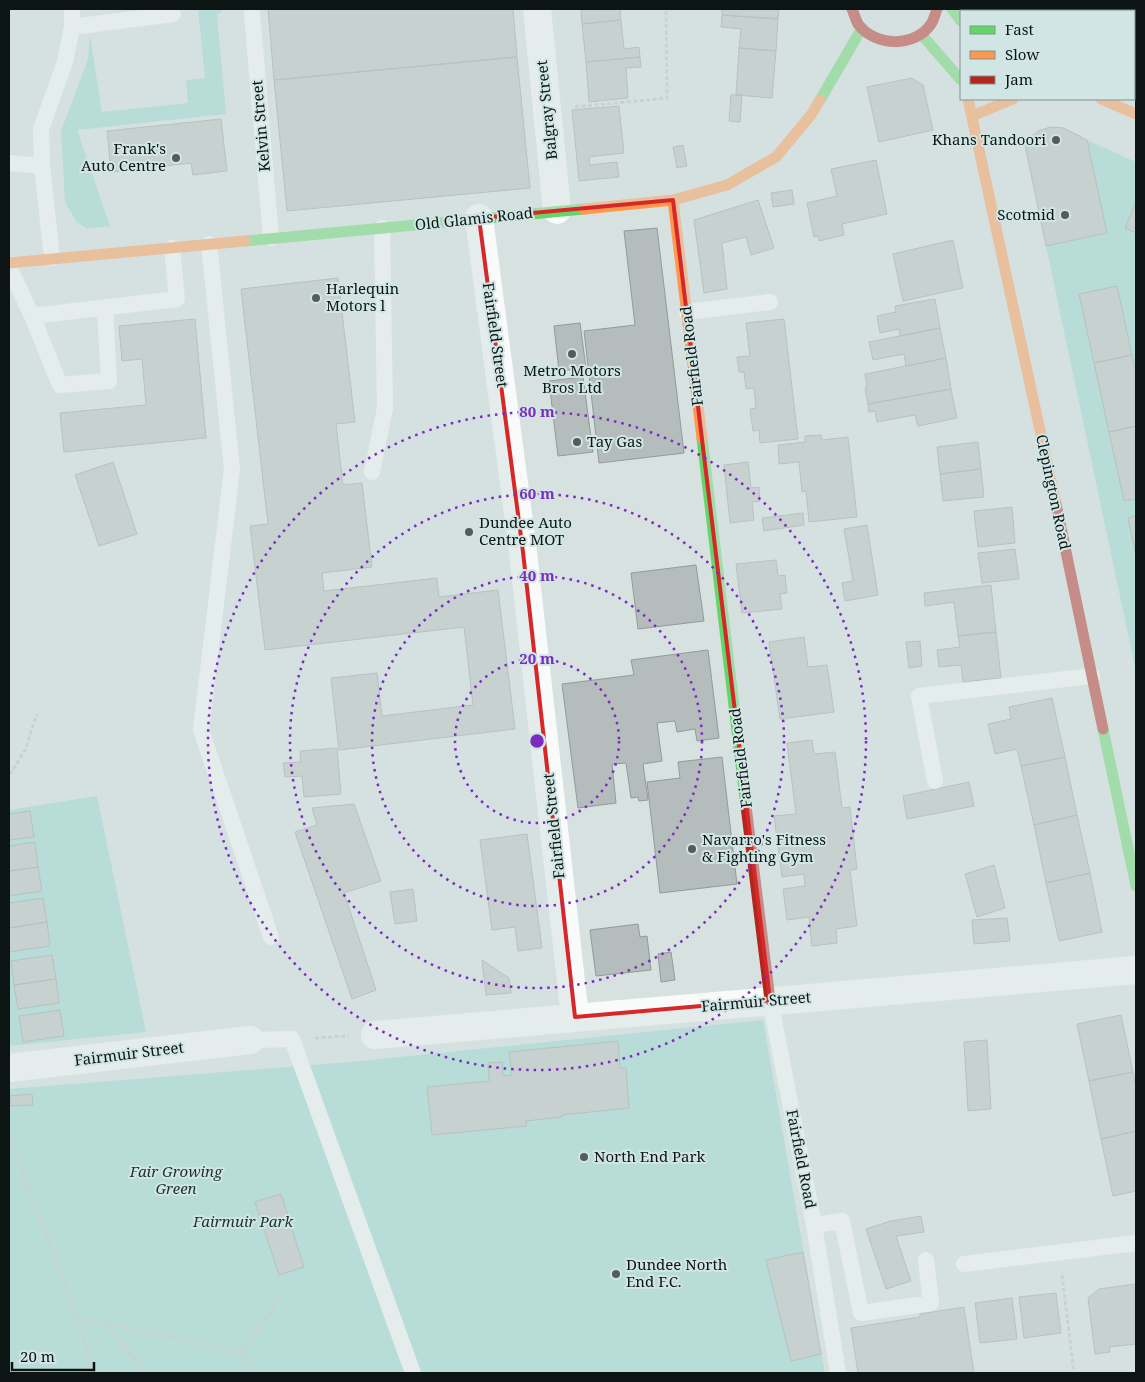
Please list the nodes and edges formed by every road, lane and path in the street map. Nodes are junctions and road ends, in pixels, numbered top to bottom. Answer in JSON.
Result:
{"nodes":[{"id":1,"x":72,"y":9,"type":"edge"},
{"id":2,"x":537,"y":9,"type":"edge"},
{"id":3,"x":666,"y":9,"type":"edge"},
{"id":4,"x":852,"y":9,"type":"edge"},
{"id":5,"x":937,"y":9,"type":"edge"},
{"id":6,"x":952,"y":9,"type":"edge"},
{"id":7,"x":252,"y":13,"type":"dead end"},
{"id":8,"x":173,"y":14,"type":"dead end"},
{"id":9,"x":960,"y":20,"type":"edge"},
{"id":10,"x":72,"y":27,"type":"junction"},
{"id":11,"x":862,"y":28,"type":"junction"},
{"id":12,"x":921,"y":34,"type":"junction"},
{"id":13,"x":960,"y":79,"type":"edge"},
{"id":14,"x":968,"y":100,"type":"edge"},
{"id":15,"x":1011,"y":100,"type":"edge"},
{"id":16,"x":1103,"y":100,"type":"edge"},
{"id":17,"x":547,"y":109,"type":"junction"},
{"id":18,"x":1136,"y":114,"type":"edge"},
{"id":19,"x":972,"y":116,"type":"junction"},
{"id":20,"x":9,"y":163,"type":"edge"},
{"id":21,"x":42,"y":166,"type":"junction"},
{"id":22,"x":673,"y":200,"type":"junction"},
{"id":23,"x":557,"y":210,"type":"junction"},
{"id":24,"x":479,"y":218,"type":"junction"},
{"id":25,"x":382,"y":228,"type":"junction"},
{"id":26,"x":271,"y":238,"type":"junction"},
{"id":27,"x":209,"y":244,"type":"junction"},
{"id":28,"x":172,"y":248,"type":"junction"},
{"id":29,"x":52,"y":258,"type":"junction"},
{"id":30,"x":9,"y":263,"type":"edge"},
{"id":31,"x":9,"y":267,"type":"edge"},
{"id":32,"x":770,"y":302,"type":"dead end"},
{"id":33,"x":105,"y":308,"type":"junction"},
{"id":34,"x":686,"y":312,"type":"junction"},
{"id":35,"x":32,"y":316,"type":"junction"},
{"id":36,"x":372,"y":472,"type":"dead end"},
{"id":37,"x":1092,"y":676,"type":"junction"},
{"id":38,"x":36,"y":714,"type":"dead end"},
{"id":39,"x":9,"y":773,"type":"edge"},
{"id":40,"x":935,"y":781,"type":"dead end"},
{"id":41,"x":1136,"y":886,"type":"edge"},
{"id":42,"x":271,"y":936,"type":"dead end"},
{"id":43,"x":1136,"y":970,"type":"edge"},
{"id":44,"x":770,"y":1000,"type":"junction"},
{"id":45,"x":575,"y":1017,"type":"junction"},
{"id":46,"x":375,"y":1035,"type":"joint"},
{"id":47,"x":292,"y":1039,"type":"junction"},
{"id":48,"x":250,"y":1040,"type":"joint"},
{"id":49,"x":9,"y":1068,"type":"edge"},
{"id":50,"x":9,"y":1135,"type":"edge"},
{"id":51,"x":814,"y":1225,"type":"junction"},
{"id":52,"x":1136,"y":1243,"type":"edge"},
{"id":53,"x":1059,"y":1253,"type":"junction"},
{"id":54,"x":926,"y":1260,"type":"dead end"},
{"id":55,"x":964,"y":1264,"type":"dead end"},
{"id":56,"x":279,"y":1296,"type":"dead end"},
{"id":57,"x":78,"y":1319,"type":"junction"},
{"id":58,"x":102,"y":1324,"type":"junction"},
{"id":59,"x":242,"y":1353,"type":"junction"},
{"id":60,"x":92,"y":1373,"type":"edge"},
{"id":61,"x":146,"y":1373,"type":"edge"},
{"id":62,"x":258,"y":1373,"type":"edge"},
{"id":63,"x":413,"y":1373,"type":"edge"},
{"id":64,"x":838,"y":1373,"type":"edge"},
{"id":65,"x":1074,"y":1373,"type":"edge"}],
"edges":[{"from":1,"to":10,"type":"lane"},
{"from":2,"to":17,"type":"street","name":"Balgray Street"},
{"from":3,"to":17,"type":"path"},
{"from":4,"to":11,"type":"street"},
{"from":5,"to":12,"type":"street"},
{"from":6,"to":9,"type":"street"},
{"from":7,"to":26,"type":"lane","name":"Kelvin Street"},
{"from":8,"to":10,"type":"lane"},
{"from":10,"to":21,"type":"lane"},
{"from":11,"to":12,"type":"street"},
{"from":11,"to":22,"type":"street","name":"Old Glamis Road"},
{"from":12,"to":13,"type":"street"},
{"from":14,"to":19,"type":"street","name":"Clepington Road"},
{"from":15,"to":19,"type":"street"},
{"from":16,"to":18,"type":"street"},
{"from":17,"to":23,"type":"street","name":"Balgray Street"},
{"from":19,"to":37,"type":"street","name":"Clepington Road"},
{"from":20,"to":21,"type":"lane"},
{"from":21,"to":29,"type":"lane"},
{"from":22,"to":23,"type":"street","name":"Old Glamis Road"},
{"from":22,"to":34,"type":"street","name":"Fairfield Road"},
{"from":23,"to":24,"type":"street","name":"Old Glamis Road"},
{"from":24,"to":25,"type":"street","name":"Old Glamis Road"},
{"from":24,"to":45,"type":"street","name":"Fairfield Street"},
{"from":25,"to":26,"type":"street","name":"Old Glamis Road"},
{"from":25,"to":36,"type":"lane"},
{"from":26,"to":27,"type":"street","name":"Old Glamis Road"},
{"from":27,"to":28,"type":"street","name":"Old Glamis Road"},
{"from":27,"to":42,"type":"lane"},
{"from":28,"to":29,"type":"street","name":"Old Glamis Road"},
{"from":28,"to":33,"type":"lane"},
{"from":29,"to":30,"type":"street","name":"Old Glamis Road"},
{"from":31,"to":35,"type":"lane"},
{"from":32,"to":34,"type":"lane"},
{"from":33,"to":35,"type":"lane"},
{"from":33,"to":35,"type":"lane"},
{"from":34,"to":44,"type":"street","name":"Fairfield Road"},
{"from":37,"to":40,"type":"lane"},
{"from":37,"to":41,"type":"street","name":"Clepington Road"},
{"from":38,"to":39,"type":"path"},
{"from":43,"to":44,"type":"street","name":"Fairmuir Street"},
{"from":44,"to":45,"type":"street","name":"Fairmuir Street"},
{"from":44,"to":51,"type":"lane","name":"Fairfield Road"},
{"from":45,"to":46,"type":"street","name":"Fairmuir Street"},
{"from":46,"to":47,"type":"path"},
{"from":47,"to":48,"type":"lane"},
{"from":47,"to":63,"type":"lane"},
{"from":48,"to":49,"type":"street","name":"Fairmuir Street"},
{"from":50,"to":57,"type":"path"},
{"from":51,"to":54,"type":"lane"},
{"from":51,"to":64,"type":"lane","name":"Fairfield Road"},
{"from":52,"to":53,"type":"lane"},
{"from":53,"to":55,"type":"lane"},
{"from":53,"to":65,"type":"path"},
{"from":56,"to":59,"type":"path"},
{"from":57,"to":58,"type":"path"},
{"from":57,"to":60,"type":"path"},
{"from":58,"to":59,"type":"path"},
{"from":58,"to":61,"type":"path"},
{"from":59,"to":62,"type":"path"}]}
